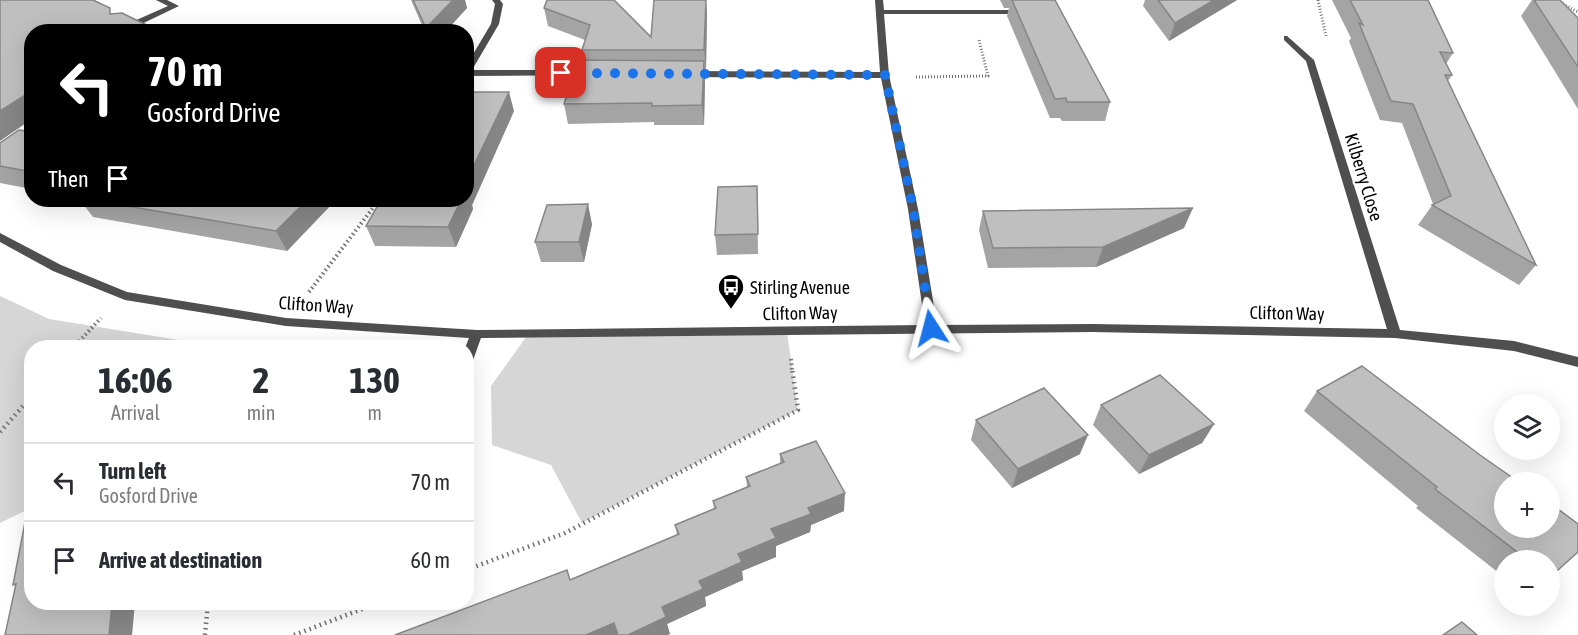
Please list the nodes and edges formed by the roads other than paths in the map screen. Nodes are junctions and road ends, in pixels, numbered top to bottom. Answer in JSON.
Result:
{"nodes":[{"id":1,"x":160,"y":0,"type":"edge"},
{"id":2,"x":496,"y":0,"type":"edge"},
{"id":3,"x":879,"y":0,"type":"edge"},
{"id":4,"x":1000,"y":0,"type":"edge"},
{"id":5,"x":882,"y":12,"type":"junction"},
{"id":6,"x":1007,"y":12,"type":"junction"},
{"id":7,"x":1033,"y":12,"type":"edge"},
{"id":8,"x":136,"y":24,"type":"edge"},
{"id":9,"x":1287,"y":38,"type":"dead end"},
{"id":10,"x":474,"y":62,"type":"edge"},
{"id":11,"x":599,"y":73,"type":"edge"},
{"id":12,"x":474,"y":74,"type":"edge"},
{"id":13,"x":683,"y":74,"type":"edge"},
{"id":14,"x":885,"y":76,"type":"junction"},
{"id":15,"x":0,"y":237,"type":"edge"},
{"id":16,"x":931,"y":328,"type":"junction"},
{"id":17,"x":477,"y":333,"type":"junction"},
{"id":18,"x":1395,"y":334,"type":"junction"},
{"id":19,"x":474,"y":341,"type":"edge"},
{"id":20,"x":1578,"y":362,"type":"edge"}],
"edges":[{"from":1,"to":8,"type":"street"},
{"from":2,"to":10,"type":"street"},
{"from":3,"to":5,"type":"street"},
{"from":4,"to":6,"type":"street"},
{"from":5,"to":6,"type":"street"},
{"from":5,"to":14,"type":"street"},
{"from":6,"to":7,"type":"street"},
{"from":9,"to":18,"type":"street","name":"Kilberry Close"},
{"from":11,"to":12,"type":"street"},
{"from":13,"to":14,"type":"street"},
{"from":14,"to":16,"type":"street"},
{"from":15,"to":17,"type":"street","name":"Clifton Way"},
{"from":16,"to":17,"type":"street","name":"Clifton Way"},
{"from":16,"to":18,"type":"street","name":"Clifton Way"},
{"from":17,"to":19,"type":"street"},
{"from":18,"to":20,"type":"street","name":"Clifton Way"}]}
